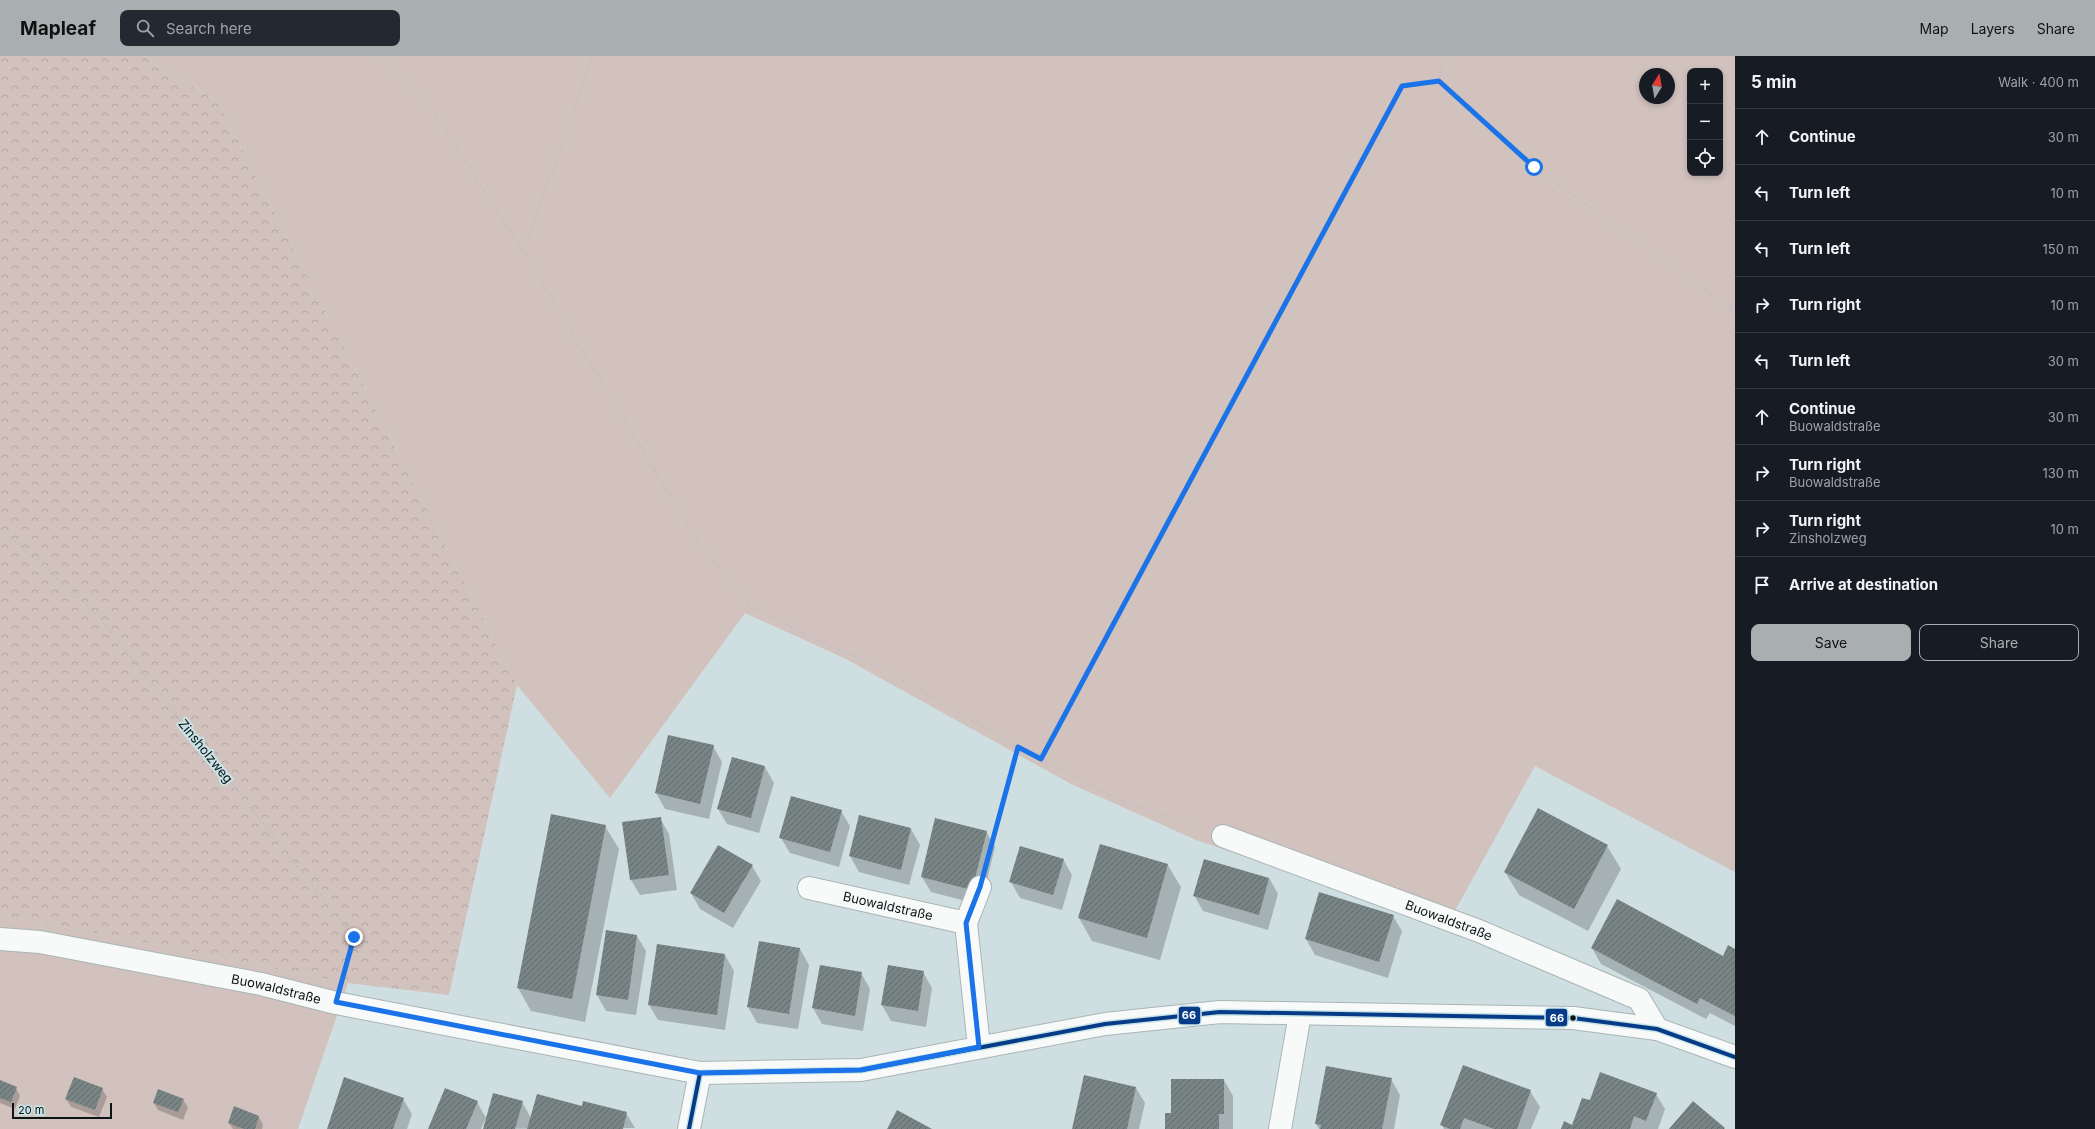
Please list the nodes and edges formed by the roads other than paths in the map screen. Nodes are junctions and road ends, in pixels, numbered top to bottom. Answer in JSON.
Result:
{"nodes":[{"id":1,"x":1223,"y":836,"type":"road end"},
{"id":2,"x":980,"y":887,"type":"road end"},
{"id":3,"x":809,"y":888,"type":"dead end"},
{"id":4,"x":966,"y":923,"type":"junction"},
{"id":5,"x":0,"y":939,"type":"edge"},
{"id":6,"x":1300,"y":1014,"type":"junction"},
{"id":7,"x":1656,"y":1029,"type":"junction"},
{"id":8,"x":979,"y":1047,"type":"junction"},
{"id":9,"x":1735,"y":1057,"type":"edge"},
{"id":10,"x":700,"y":1073,"type":"junction"},
{"id":11,"x":689,"y":1129,"type":"edge"},
{"id":12,"x":1280,"y":1129,"type":"edge"}],
"edges":[{"from":1,"to":7,"type":"street","name":"Buowaldstraße"},
{"from":2,"to":4,"type":"street"},
{"from":3,"to":4,"type":"street","name":"Buowaldstraße"},
{"from":4,"to":8,"type":"street"},
{"from":5,"to":10,"type":"street","name":"Buowaldstraße"},
{"from":6,"to":7,"type":"street","name":"Buowaldstraße"},
{"from":6,"to":8,"type":"street","name":"Buowaldstraße"},
{"from":6,"to":12,"type":"street"},
{"from":7,"to":9,"type":"street","name":"Buowaldstraße"},
{"from":8,"to":10,"type":"street","name":"Buowaldstraße"},
{"from":10,"to":11,"type":"street"}]}
